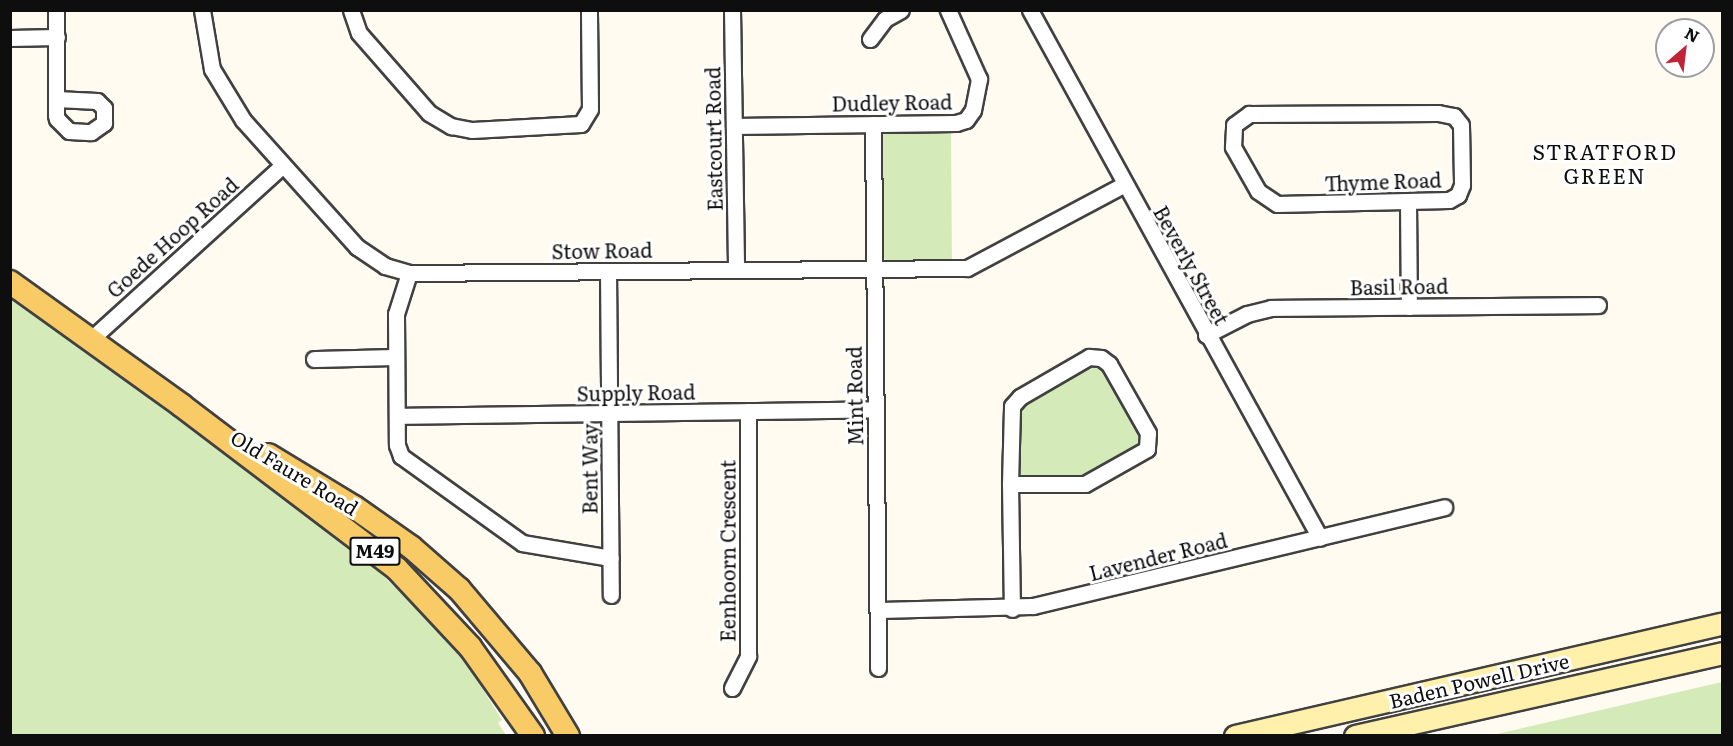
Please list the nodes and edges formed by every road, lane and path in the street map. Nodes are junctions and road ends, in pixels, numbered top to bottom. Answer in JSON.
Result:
{"nodes":[{"id":1,"x":56,"y":10,"type":"edge"},
{"id":2,"x":202,"y":10,"type":"edge"},
{"id":3,"x":351,"y":10,"type":"edge"},
{"id":4,"x":589,"y":10,"type":"edge"},
{"id":5,"x":732,"y":10,"type":"edge"},
{"id":6,"x":901,"y":10,"type":"edge"},
{"id":7,"x":948,"y":10,"type":"edge"},
{"id":8,"x":1030,"y":10,"type":"edge"},
{"id":9,"x":57,"y":37,"type":"junction"},
{"id":10,"x":10,"y":38,"type":"edge"},
{"id":11,"x":870,"y":39,"type":"dead end"},
{"id":12,"x":56,"y":99,"type":"dead end"},
{"id":13,"x":873,"y":124,"type":"junction"},
{"id":14,"x":734,"y":126,"type":"junction"},
{"id":15,"x":282,"y":166,"type":"junction"},
{"id":16,"x":1123,"y":185,"type":"junction"},
{"id":17,"x":1408,"y":202,"type":"junction"},
{"id":18,"x":736,"y":268,"type":"junction"},
{"id":19,"x":874,"y":269,"type":"junction"},
{"id":20,"x":608,"y":271,"type":"junction"},
{"id":21,"x":409,"y":273,"type":"junction"},
{"id":22,"x":10,"y":282,"type":"edge"},
{"id":23,"x":1598,"y":304,"type":"dead end"},
{"id":24,"x":1409,"y":307,"type":"junction"},
{"id":25,"x":1206,"y":335,"type":"junction"},
{"id":26,"x":90,"y":340,"type":"junction"},
{"id":27,"x":396,"y":357,"type":"junction"},
{"id":28,"x":314,"y":359,"type":"dead end"},
{"id":29,"x":181,"y":405,"type":"junction"},
{"id":30,"x":876,"y":408,"type":"junction"},
{"id":31,"x":748,"y":411,"type":"junction"},
{"id":32,"x":610,"y":413,"type":"junction"},
{"id":33,"x":397,"y":416,"type":"junction"},
{"id":34,"x":1010,"y":484,"type":"junction"},
{"id":35,"x":1444,"y":507,"type":"dead end"},
{"id":36,"x":1320,"y":538,"type":"junction"},
{"id":37,"x":611,"y":558,"type":"junction"},
{"id":38,"x":611,"y":595,"type":"dead end"},
{"id":39,"x":1012,"y":609,"type":"junction"},
{"id":40,"x":878,"y":610,"type":"junction"},
{"id":41,"x":1722,"y":624,"type":"edge"},
{"id":42,"x":1722,"y":653,"type":"edge"},
{"id":43,"x":878,"y":668,"type":"dead end"},
{"id":44,"x":732,"y":688,"type":"dead end"},
{"id":45,"x":533,"y":735,"type":"edge"},
{"id":46,"x":568,"y":735,"type":"edge"},
{"id":47,"x":1235,"y":735,"type":"edge"},
{"id":48,"x":1355,"y":735,"type":"edge"}],
"edges":[{"from":1,"to":9,"type":"street"},
{"from":2,"to":15,"type":"street","name":"Stow Road"},
{"from":3,"to":4,"type":"street"},
{"from":5,"to":14,"type":"street","name":"Eastcourt Road"},
{"from":6,"to":11,"type":"street"},
{"from":7,"to":13,"type":"street","name":"Dudley Road"},
{"from":8,"to":16,"type":"street","name":"Beverly Street"},
{"from":9,"to":10,"type":"street"},
{"from":9,"to":12,"type":"street"},
{"from":13,"to":14,"type":"street","name":"Dudley Road"},
{"from":13,"to":19,"type":"street","name":"Mint Road"},
{"from":14,"to":18,"type":"street","name":"Eastcourt Road"},
{"from":15,"to":21,"type":"street","name":"Stow Road"},
{"from":15,"to":26,"type":"street","name":"Goede Hoop Road"},
{"from":16,"to":19,"type":"street","name":"Stow Road"},
{"from":16,"to":25,"type":"street","name":"Beverly Street"},
{"from":17,"to":17,"type":"street","name":"Thyme Road"},
{"from":17,"to":24,"type":"street"},
{"from":18,"to":19,"type":"street","name":"Stow Road"},
{"from":18,"to":20,"type":"street","name":"Stow Road"},
{"from":19,"to":30,"type":"street","name":"Mint Road"},
{"from":20,"to":21,"type":"street","name":"Stow Road"},
{"from":20,"to":32,"type":"street","name":"Bent Way"},
{"from":21,"to":27,"type":"street"},
{"from":22,"to":26,"type":"main road","name":"Old Faure Road","number":"M49"},
{"from":23,"to":24,"type":"street","name":"Basil Road"},
{"from":24,"to":25,"type":"street","name":"Basil Road"},
{"from":25,"to":36,"type":"street","name":"Beverly Street"},
{"from":26,"to":29,"type":"main road","name":"Old Faure Road","number":"M49"},
{"from":27,"to":28,"type":"street"},
{"from":27,"to":33,"type":"street"},
{"from":29,"to":45,"type":"main road","name":"Old Faure Road","number":"M49"},
{"from":29,"to":46,"type":"main road","name":"Old Faure Road","number":"M49"},
{"from":30,"to":31,"type":"street","name":"Supply Road"},
{"from":30,"to":40,"type":"street","name":"Mint Road"},
{"from":31,"to":32,"type":"street","name":"Supply Road"},
{"from":31,"to":44,"type":"street","name":"Eenhoorn Crescent"},
{"from":32,"to":33,"type":"street","name":"Supply Road"},
{"from":32,"to":37,"type":"street","name":"Bent Way"},
{"from":33,"to":37,"type":"street"},
{"from":34,"to":34,"type":"street"},
{"from":34,"to":39,"type":"street"},
{"from":35,"to":36,"type":"street","name":"Lavender Road"},
{"from":36,"to":39,"type":"street","name":"Lavender Road"},
{"from":37,"to":38,"type":"street","name":"Bent Way"},
{"from":39,"to":40,"type":"street","name":"Lavender Road"},
{"from":40,"to":43,"type":"street","name":"Mint Road"},
{"from":41,"to":47,"type":"main road","name":"Baden Powell Drive"},
{"from":42,"to":48,"type":"main road","name":"Baden Powell Drive"}]}
